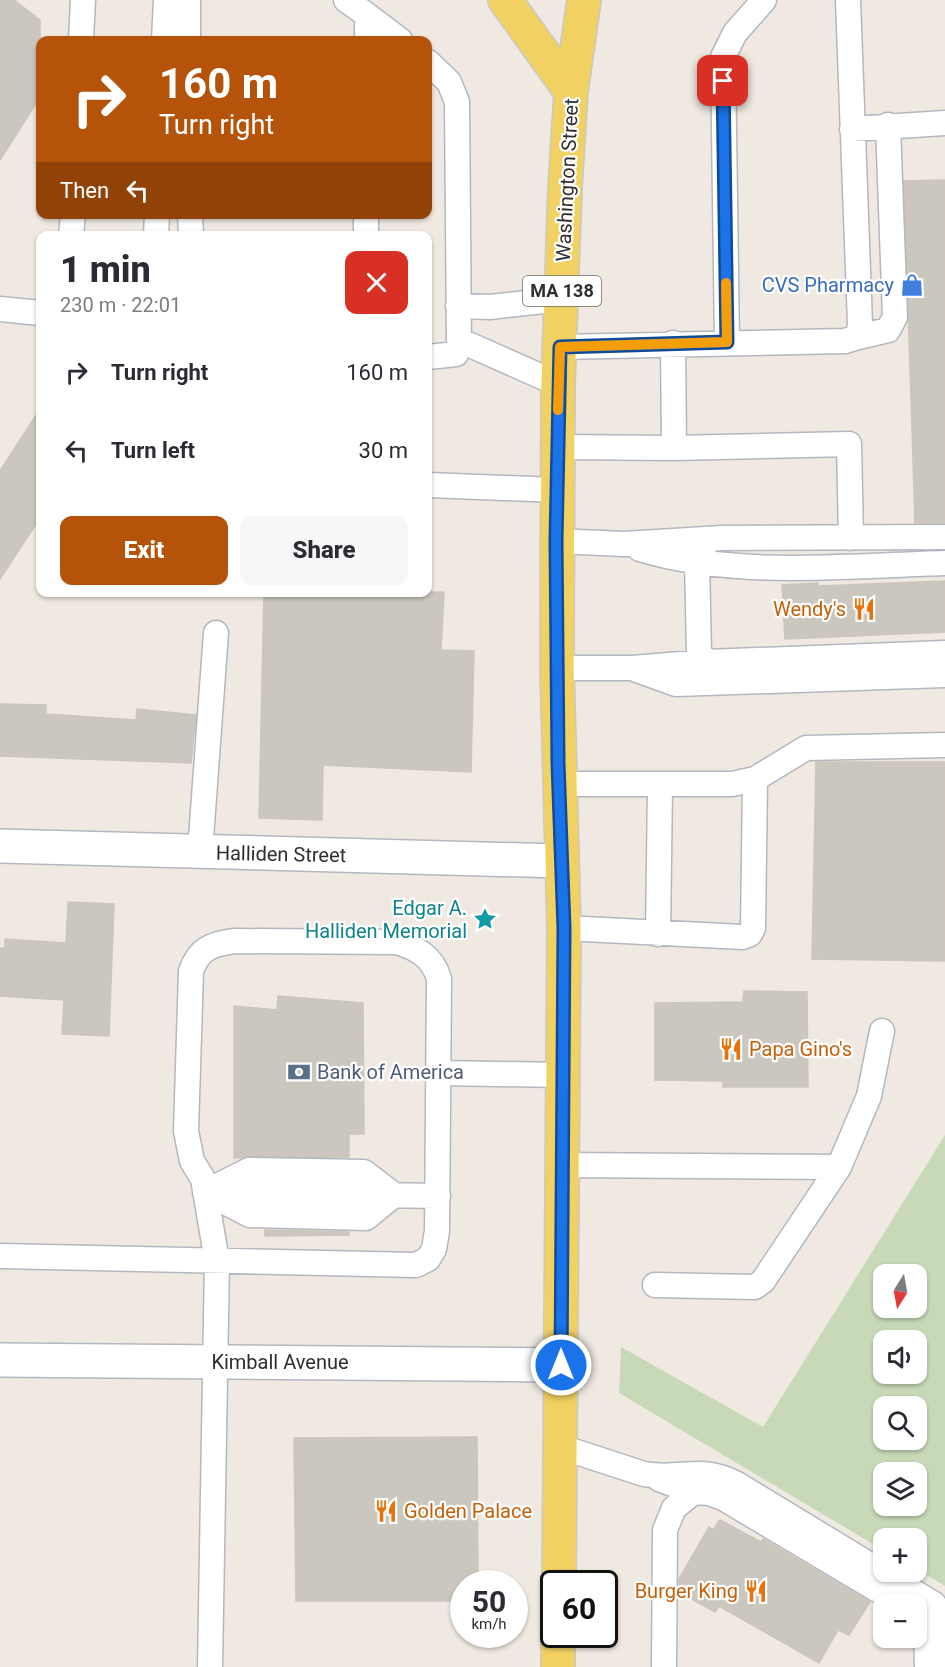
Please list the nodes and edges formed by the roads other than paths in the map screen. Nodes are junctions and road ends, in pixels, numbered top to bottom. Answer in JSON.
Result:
{"nodes":[{"id":1,"x":83,"y":0,"type":"edge"},
{"id":2,"x":166,"y":0,"type":"edge"},
{"id":3,"x":188,"y":0,"type":"edge"},
{"id":4,"x":346,"y":0,"type":"edge"},
{"id":5,"x":505,"y":0,"type":"edge"},
{"id":6,"x":584,"y":0,"type":"edge"},
{"id":7,"x":764,"y":0,"type":"edge"},
{"id":8,"x":848,"y":0,"type":"edge"},
{"id":9,"x":367,"y":15,"type":"junction"},
{"id":10,"x":81,"y":36,"type":"edge"},
{"id":11,"x":164,"y":36,"type":"edge"},
{"id":12,"x":188,"y":36,"type":"edge"},
{"id":13,"x":367,"y":36,"type":"edge"},
{"id":14,"x":395,"y":36,"type":"edge"},
{"id":15,"x":432,"y":66,"type":"edge"},
{"id":16,"x":571,"y":92,"type":"junction"},
{"id":17,"x":945,"y":123,"type":"edge"},
{"id":18,"x":888,"y":125,"type":"junction"},
{"id":19,"x":852,"y":129,"type":"junction"},
{"id":20,"x":562,"y":298,"type":"junction"},
{"id":21,"x":458,"y":306,"type":"junction"},
{"id":22,"x":0,"y":309,"type":"edge"},
{"id":23,"x":36,"y":313,"type":"edge"},
{"id":24,"x":858,"y":337,"type":"junction"},
{"id":25,"x":459,"y":340,"type":"junction"},
{"id":26,"x":727,"y":342,"type":"junction"},
{"id":27,"x":673,"y":343,"type":"junction"},
{"id":28,"x":560,"y":347,"type":"junction"},
{"id":29,"x":432,"y":357,"type":"edge"},
{"id":30,"x":558,"y":384,"type":"junction"},
{"id":31,"x":558,"y":447,"type":"junction"},
{"id":32,"x":674,"y":448,"type":"junction"},
{"id":33,"x":432,"y":484,"type":"edge"},
{"id":34,"x":558,"y":490,"type":"junction"},
{"id":35,"x":945,"y":537,"type":"edge"},
{"id":36,"x":722,"y":538,"type":"junction"},
{"id":37,"x":851,"y":538,"type":"junction"},
{"id":38,"x":556,"y":541,"type":"junction"},
{"id":39,"x":624,"y":544,"type":"junction"},
{"id":40,"x":698,"y":562,"type":"junction"},
{"id":41,"x":945,"y":563,"type":"edge"},
{"id":42,"x":216,"y":633,"type":"dead end"},
{"id":43,"x":945,"y":653,"type":"edge"},
{"id":44,"x":706,"y":662,"type":"junction"},
{"id":45,"x":557,"y":668,"type":"junction"},
{"id":46,"x":632,"y":668,"type":"junction"},
{"id":47,"x":945,"y":675,"type":"edge"},
{"id":48,"x":743,"y":682,"type":"junction"},
{"id":49,"x":945,"y":745,"type":"edge"},
{"id":50,"x":755,"y":779,"type":"junction"},
{"id":51,"x":559,"y":784,"type":"junction"},
{"id":52,"x":660,"y":786,"type":"junction"},
{"id":53,"x":0,"y":846,"type":"edge"},
{"id":54,"x":200,"y":852,"type":"junction"},
{"id":55,"x":561,"y":861,"type":"junction"},
{"id":56,"x":564,"y":928,"type":"junction"},
{"id":57,"x":658,"y":934,"type":"junction"},
{"id":58,"x":882,"y":1031,"type":"dead end"},
{"id":59,"x":439,"y":1073,"type":"junction"},
{"id":60,"x":562,"y":1075,"type":"junction"},
{"id":61,"x":562,"y":1164,"type":"junction"},
{"id":62,"x":839,"y":1167,"type":"junction"},
{"id":63,"x":205,"y":1192,"type":"junction"},
{"id":64,"x":438,"y":1196,"type":"junction"},
{"id":65,"x":0,"y":1256,"type":"edge"},
{"id":66,"x":217,"y":1262,"type":"junction"},
{"id":67,"x":656,"y":1285,"type":"dead end"},
{"id":68,"x":0,"y":1360,"type":"edge"},
{"id":69,"x":214,"y":1362,"type":"junction"},
{"id":70,"x":561,"y":1365,"type":"junction"},
{"id":71,"x":561,"y":1447,"type":"junction"},
{"id":72,"x":645,"y":1473,"type":"junction"},
{"id":73,"x":694,"y":1492,"type":"junction"},
{"id":74,"x":559,"y":1570,"type":"edge"},
{"id":75,"x":884,"y":1594,"type":"edge"},
{"id":76,"x":558,"y":1648,"type":"edge"},
{"id":77,"x":926,"y":1648,"type":"edge"},
{"id":78,"x":210,"y":1667,"type":"edge"},
{"id":79,"x":558,"y":1667,"type":"edge"},
{"id":80,"x":664,"y":1667,"type":"edge"},
{"id":81,"x":927,"y":1667,"type":"edge"},
{"id":82,"x":942,"y":1667,"type":"edge"}],
"edges":[{"from":1,"to":10,"type":"lane"},
{"from":2,"to":11,"type":"lane"},
{"from":3,"to":12,"type":"lane"},
{"from":4,"to":9,"type":"lane"},
{"from":5,"to":16,"type":"main road"},
{"from":6,"to":16,"type":"main road","name":"Washington Street","number":"MA 138"},
{"from":7,"to":26,"type":"lane"},
{"from":8,"to":19,"type":"lane"},
{"from":9,"to":13,"type":"lane"},
{"from":9,"to":14,"type":"lane"},
{"from":15,"to":21,"type":"lane"},
{"from":16,"to":20,"type":"main road","name":"Washington Street","number":"MA 138"},
{"from":17,"to":18,"type":"lane"},
{"from":18,"to":19,"type":"lane"},
{"from":18,"to":24,"type":"lane"},
{"from":19,"to":24,"type":"lane"},
{"from":20,"to":21,"type":"lane"},
{"from":20,"to":28,"type":"main road","name":"Washington Street","number":"MA 138"},
{"from":21,"to":25,"type":"lane"},
{"from":22,"to":23,"type":"lane"},
{"from":24,"to":26,"type":"lane"},
{"from":25,"to":29,"type":"lane"},
{"from":25,"to":30,"type":"lane"},
{"from":26,"to":27,"type":"lane"},
{"from":27,"to":28,"type":"lane"},
{"from":27,"to":32,"type":"lane"},
{"from":28,"to":30,"type":"main road","name":"Washington Street","number":"MA 138"},
{"from":30,"to":31,"type":"main road","name":"Washington Street","number":"MA 138"},
{"from":31,"to":32,"type":"lane"},
{"from":31,"to":34,"type":"main road","name":"Washington Street","number":"MA 138"},
{"from":32,"to":37,"type":"lane"},
{"from":33,"to":34,"type":"lane"},
{"from":34,"to":38,"type":"main road","name":"Washington Street","number":"MA 138"},
{"from":35,"to":37,"type":"lane"},
{"from":36,"to":37,"type":"lane"},
{"from":36,"to":39,"type":"lane"},
{"from":36,"to":40,"type":"lane"},
{"from":38,"to":39,"type":"lane"},
{"from":38,"to":45,"type":"main road","name":"Washington Street","number":"MA 138"},
{"from":39,"to":40,"type":"lane"},
{"from":40,"to":41,"type":"lane"},
{"from":40,"to":44,"type":"lane"},
{"from":42,"to":54,"type":"lane"},
{"from":43,"to":44,"type":"lane"},
{"from":44,"to":46,"type":"lane"},
{"from":44,"to":48,"type":"lane"},
{"from":45,"to":46,"type":"lane"},
{"from":45,"to":51,"type":"main road","name":"Washington Street","number":"MA 138"},
{"from":46,"to":48,"type":"lane"},
{"from":47,"to":48,"type":"lane"},
{"from":49,"to":50,"type":"lane"},
{"from":50,"to":52,"type":"lane"},
{"from":50,"to":57,"type":"lane"},
{"from":51,"to":52,"type":"lane"},
{"from":51,"to":55,"type":"main road","name":"Washington Street","number":"MA 138"},
{"from":52,"to":57,"type":"lane"},
{"from":53,"to":54,"type":"street","name":"Halliden Street"},
{"from":54,"to":55,"type":"street","name":"Halliden Street"},
{"from":55,"to":56,"type":"main road","name":"Washington Street","number":"MA 138"},
{"from":56,"to":57,"type":"lane"},
{"from":56,"to":60,"type":"main road","name":"Washington Street","number":"MA 138"},
{"from":58,"to":62,"type":"lane"},
{"from":59,"to":60,"type":"lane"},
{"from":59,"to":63,"type":"lane"},
{"from":59,"to":64,"type":"lane"},
{"from":60,"to":61,"type":"main road","name":"Washington Street","number":"MA 138"},
{"from":61,"to":62,"type":"lane"},
{"from":61,"to":70,"type":"main road","name":"Washington Street","number":"MA 138"},
{"from":62,"to":67,"type":"lane"},
{"from":63,"to":64,"type":"lane"},
{"from":63,"to":66,"type":"lane"},
{"from":64,"to":66,"type":"lane"},
{"from":65,"to":66,"type":"lane"},
{"from":66,"to":69,"type":"lane"},
{"from":68,"to":69,"type":"street","name":"Kimball Avenue"},
{"from":69,"to":70,"type":"street","name":"Kimball Avenue"},
{"from":69,"to":78,"type":"lane"},
{"from":70,"to":71,"type":"main road","name":"Washington Street","number":"MA 138"},
{"from":71,"to":72,"type":"lane"},
{"from":71,"to":74,"type":"main road","name":"Washington Street","number":"MA 138"},
{"from":72,"to":73,"type":"lane"},
{"from":72,"to":82,"type":"lane"},
{"from":73,"to":75,"type":"lane"},
{"from":73,"to":80,"type":"lane"},
{"from":76,"to":79,"type":"main road"},
{"from":77,"to":81,"type":"lane"}]}
